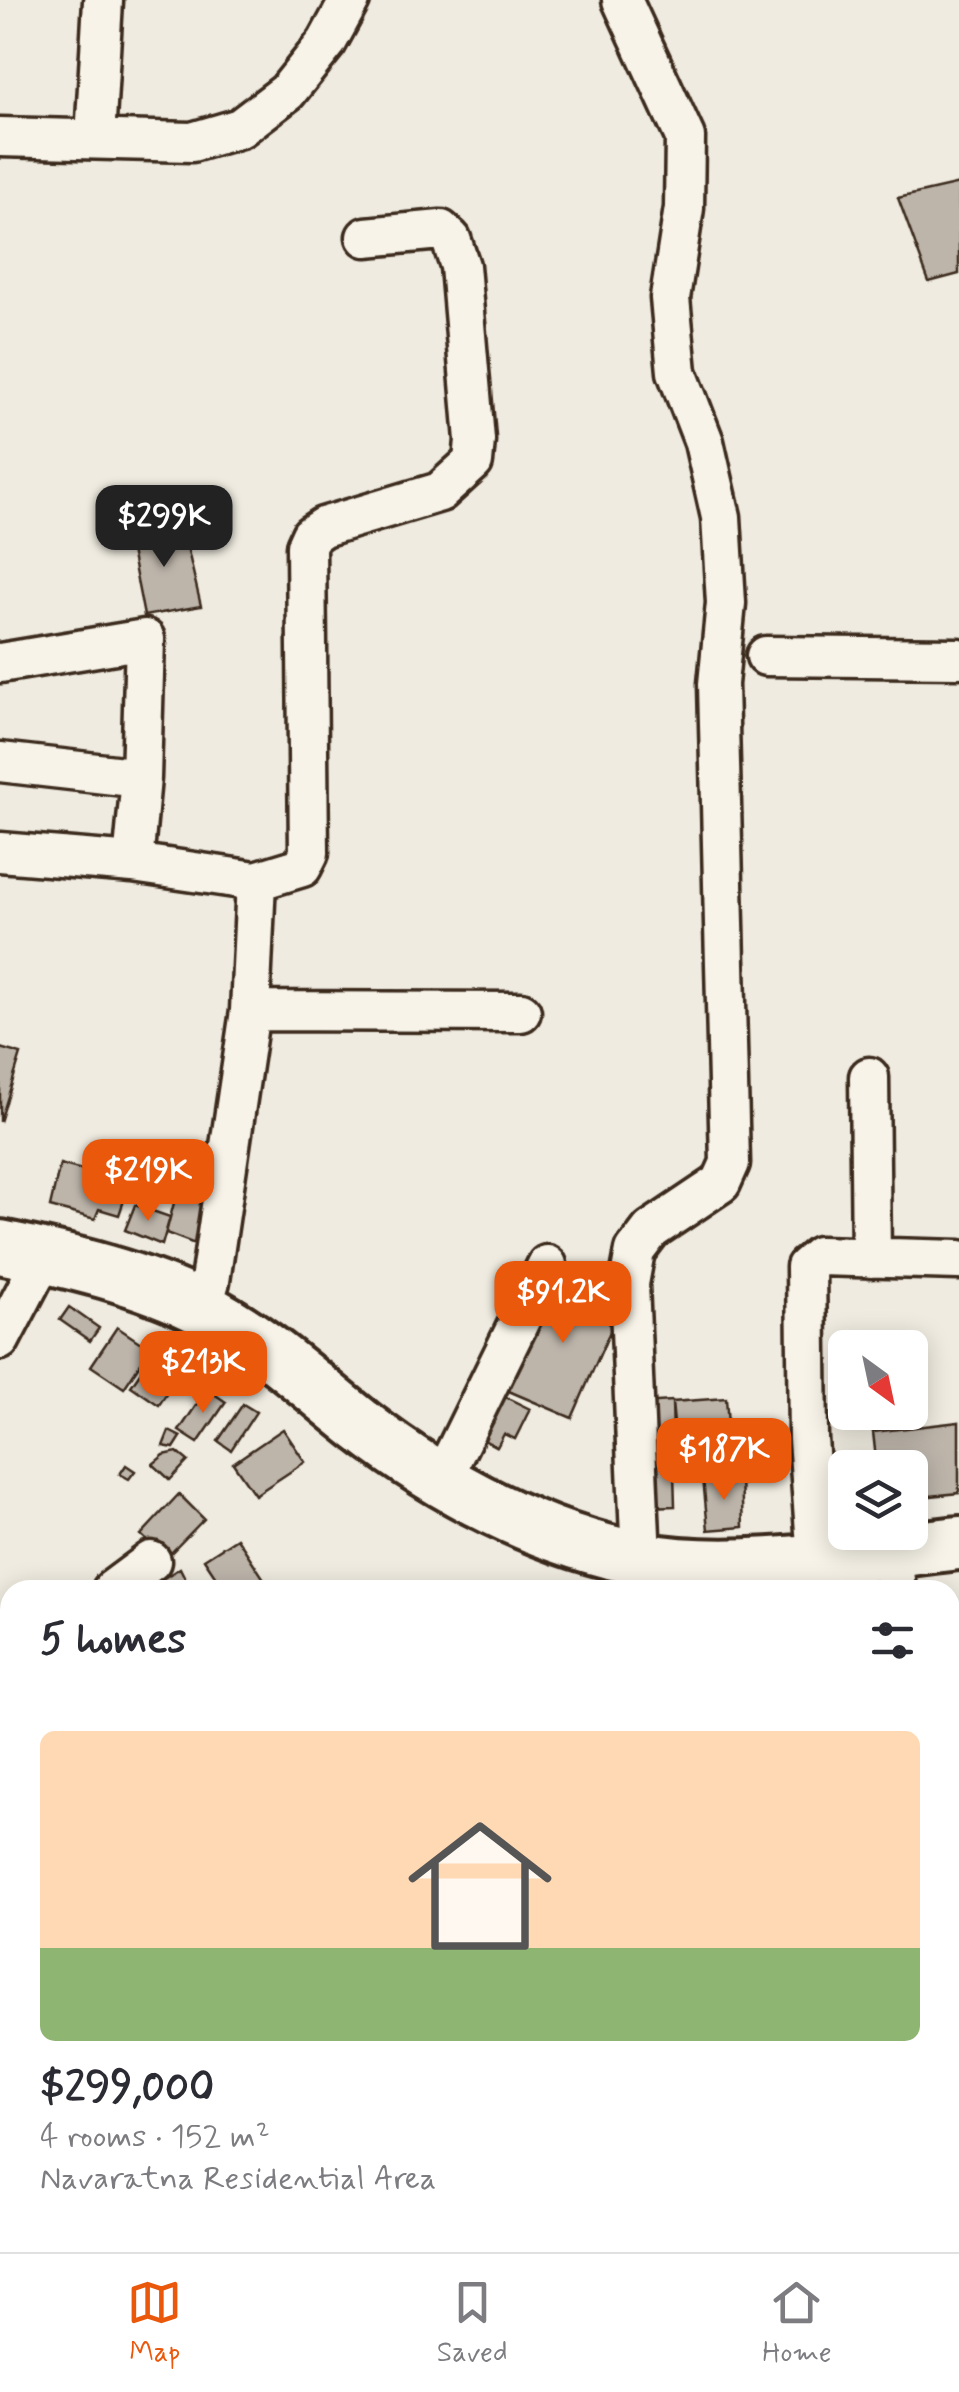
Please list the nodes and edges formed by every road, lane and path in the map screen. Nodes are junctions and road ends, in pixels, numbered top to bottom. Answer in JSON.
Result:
{"nodes":[{"id":1,"x":350,"y":0,"type":"edge"},
{"id":2,"x":622,"y":0,"type":"edge"},
{"id":3,"x":103,"y":1,"type":"edge"},
{"id":4,"x":0,"y":137,"type":"edge"},
{"id":5,"x":95,"y":138,"type":"junction"},
{"id":6,"x":366,"y":237,"type":"dead end"},
{"id":7,"x":766,"y":656,"type":"dead end"},
{"id":8,"x":959,"y":658,"type":"edge"},
{"id":9,"x":0,"y":663,"type":"edge"},
{"id":10,"x":0,"y":762,"type":"edge"},
{"id":11,"x":141,"y":778,"type":"junction"},
{"id":12,"x":0,"y":852,"type":"edge"},
{"id":13,"x":133,"y":863,"type":"junction"},
{"id":14,"x":256,"y":881,"type":"junction"},
{"id":15,"x":250,"y":1011,"type":"junction"},
{"id":16,"x":521,"y":1012,"type":"dead end"},
{"id":17,"x":869,"y":1077,"type":"dead end"},
{"id":18,"x":22,"y":1251,"type":"edge"},
{"id":19,"x":872,"y":1258,"type":"junction"},
{"id":20,"x":959,"y":1260,"type":"edge"},
{"id":21,"x":546,"y":1265,"type":"dead end"},
{"id":22,"x":202,"y":1308,"type":"junction"},
{"id":23,"x":0,"y":1340,"type":"edge"},
{"id":24,"x":442,"y":1479,"type":"junction"},
{"id":25,"x":959,"y":1543,"type":"edge"},
{"id":26,"x":817,"y":1558,"type":"junction"},
{"id":27,"x":150,"y":1561,"type":"dead end"},
{"id":28,"x":894,"y":1570,"type":"edge"},
{"id":29,"x":640,"y":1574,"type":"edge"},
{"id":30,"x":125,"y":1580,"type":"edge"}],
"edges":[{"from":1,"to":5,"type":"street"},
{"from":2,"to":29,"type":"street"},
{"from":3,"to":5,"type":"street"},
{"from":4,"to":5,"type":"street"},
{"from":6,"to":14,"type":"street"},
{"from":7,"to":8,"type":"street"},
{"from":9,"to":11,"type":"street"},
{"from":10,"to":11,"type":"street"},
{"from":11,"to":13,"type":"street"},
{"from":12,"to":13,"type":"street"},
{"from":13,"to":14,"type":"street"},
{"from":14,"to":15,"type":"street"},
{"from":15,"to":16,"type":"street"},
{"from":15,"to":22,"type":"street"},
{"from":17,"to":19,"type":"street"},
{"from":18,"to":22,"type":"main road"},
{"from":18,"to":23,"type":"street"},
{"from":19,"to":20,"type":"street"},
{"from":19,"to":26,"type":"street"},
{"from":21,"to":24,"type":"street"},
{"from":22,"to":24,"type":"main road"},
{"from":24,"to":29,"type":"main road"},
{"from":25,"to":28,"type":"main road"},
{"from":26,"to":28,"type":"main road"},
{"from":26,"to":29,"type":"main road"},
{"from":27,"to":30,"type":"street"}]}
